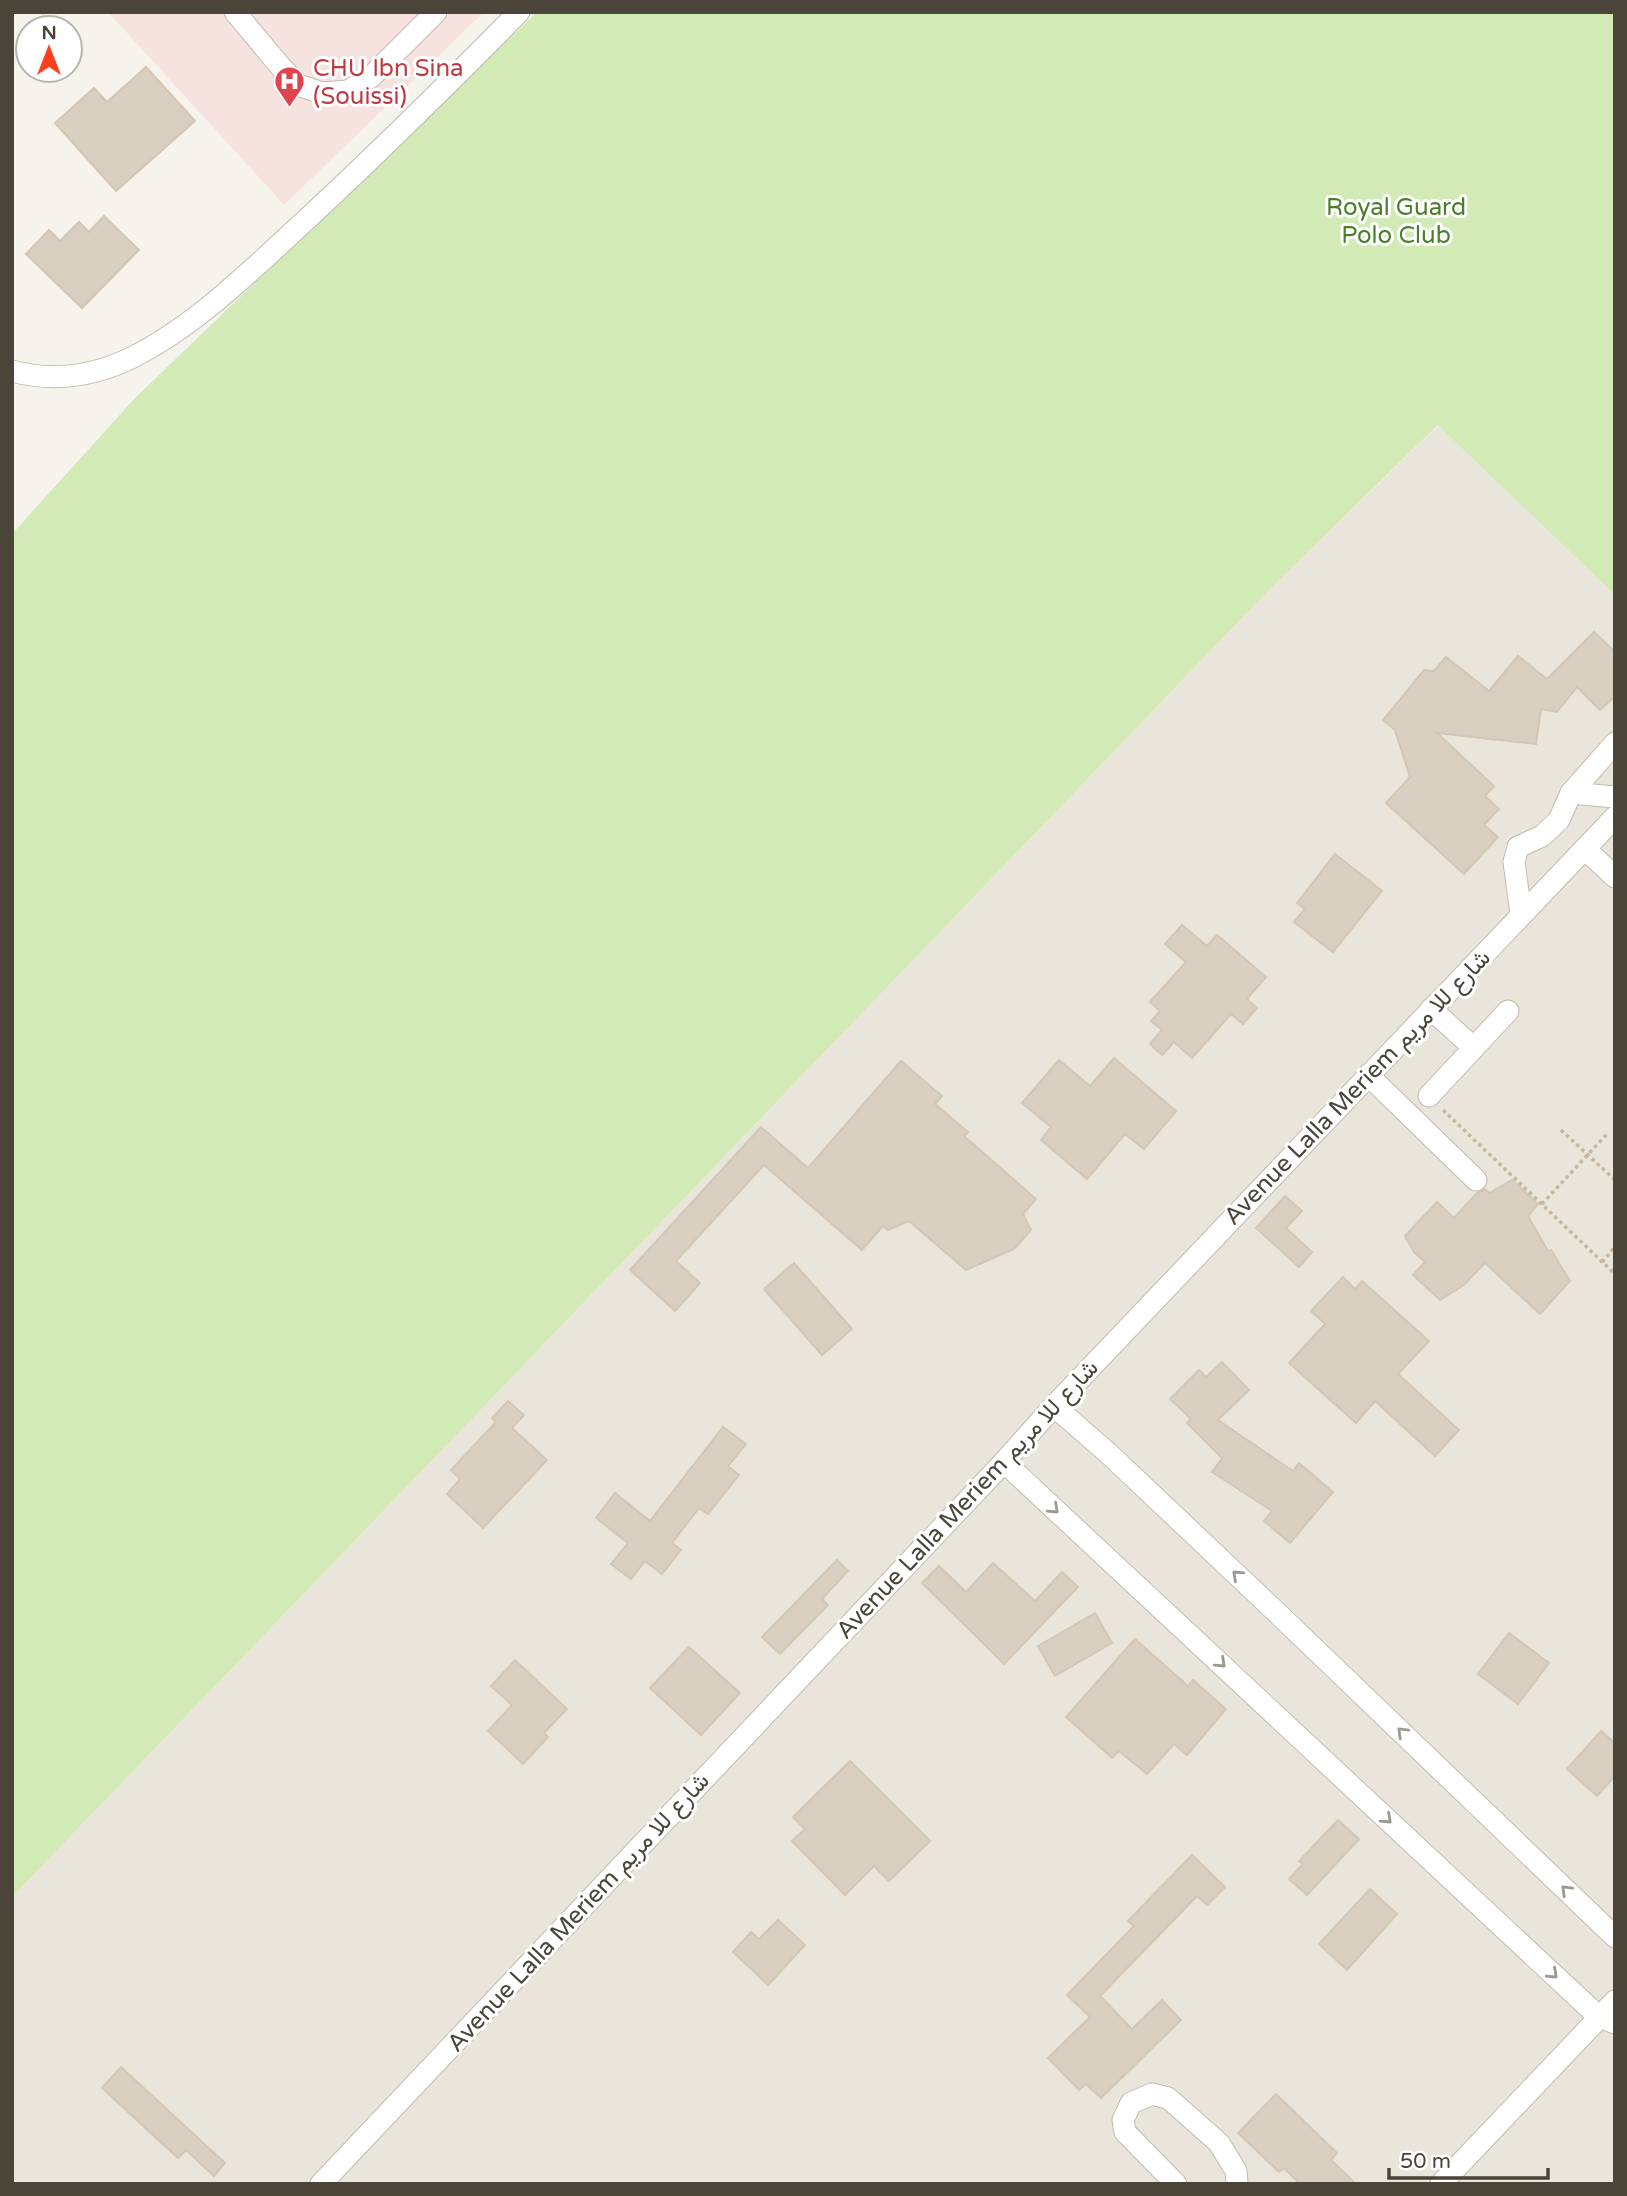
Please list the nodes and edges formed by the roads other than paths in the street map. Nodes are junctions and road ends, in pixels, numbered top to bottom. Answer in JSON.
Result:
{"nodes":[{"id":1,"x":235,"y":12,"type":"edge"},
{"id":2,"x":436,"y":12,"type":"edge"},
{"id":3,"x":519,"y":12,"type":"edge"},
{"id":4,"x":12,"y":371,"type":"edge"},
{"id":5,"x":1615,"y":743,"type":"edge"},
{"id":6,"x":1571,"y":793,"type":"junction"},
{"id":7,"x":1615,"y":797,"type":"edge"},
{"id":8,"x":1615,"y":817,"type":"edge"},
{"id":9,"x":1585,"y":849,"type":"junction"},
{"id":10,"x":1615,"y":877,"type":"edge"},
{"id":11,"x":1521,"y":914,"type":"junction"},
{"id":12,"x":1431,"y":1009,"type":"junction"},
{"id":13,"x":1508,"y":1011,"type":"dead end"},
{"id":14,"x":1474,"y":1048,"type":"junction"},
{"id":15,"x":1368,"y":1075,"type":"junction"},
{"id":16,"x":1429,"y":1096,"type":"road end"},
{"id":17,"x":1476,"y":1180,"type":"dead end"},
{"id":18,"x":1054,"y":1406,"type":"junction"},
{"id":19,"x":1004,"y":1462,"type":"junction"},
{"id":20,"x":1615,"y":1937,"type":"edge"},
{"id":21,"x":1615,"y":2001,"type":"edge"},
{"id":22,"x":1607,"y":2020,"type":"edge"},
{"id":23,"x":321,"y":2184,"type":"edge"},
{"id":24,"x":1176,"y":2184,"type":"edge"},
{"id":25,"x":1237,"y":2184,"type":"edge"},
{"id":26,"x":1441,"y":2184,"type":"edge"}],
"edges":[{"from":1,"to":2,"type":"street"},
{"from":3,"to":4,"type":"street"},
{"from":5,"to":6,"type":"street"},
{"from":6,"to":7,"type":"street"},
{"from":6,"to":11,"type":"street"},
{"from":8,"to":9,"type":"street","name":"Avenue Lalla Meriem شارع للا مريم"},
{"from":9,"to":10,"type":"street"},
{"from":9,"to":11,"type":"street","name":"Avenue Lalla Meriem شارع للا مريم"},
{"from":11,"to":12,"type":"street","name":"Avenue Lalla Meriem شارع للا مريم"},
{"from":12,"to":14,"type":"street"},
{"from":12,"to":15,"type":"street","name":"Avenue Lalla Meriem شارع للا مريم"},
{"from":13,"to":14,"type":"street"},
{"from":14,"to":16,"type":"street"},
{"from":15,"to":17,"type":"street"},
{"from":15,"to":18,"type":"street","name":"Avenue Lalla Meriem شارع للا مريم"},
{"from":18,"to":19,"type":"street","name":"Avenue Lalla Meriem شارع للا مريم"},
{"from":20,"to":18,"type":"street","one_way":true},
{"from":19,"to":22,"type":"street","one_way":true},
{"from":19,"to":23,"type":"street","name":"Avenue Lalla Meriem شارع للا مريم"},
{"from":21,"to":22,"type":"street"},
{"from":22,"to":26,"type":"street"},
{"from":24,"to":25,"type":"street"}]}
